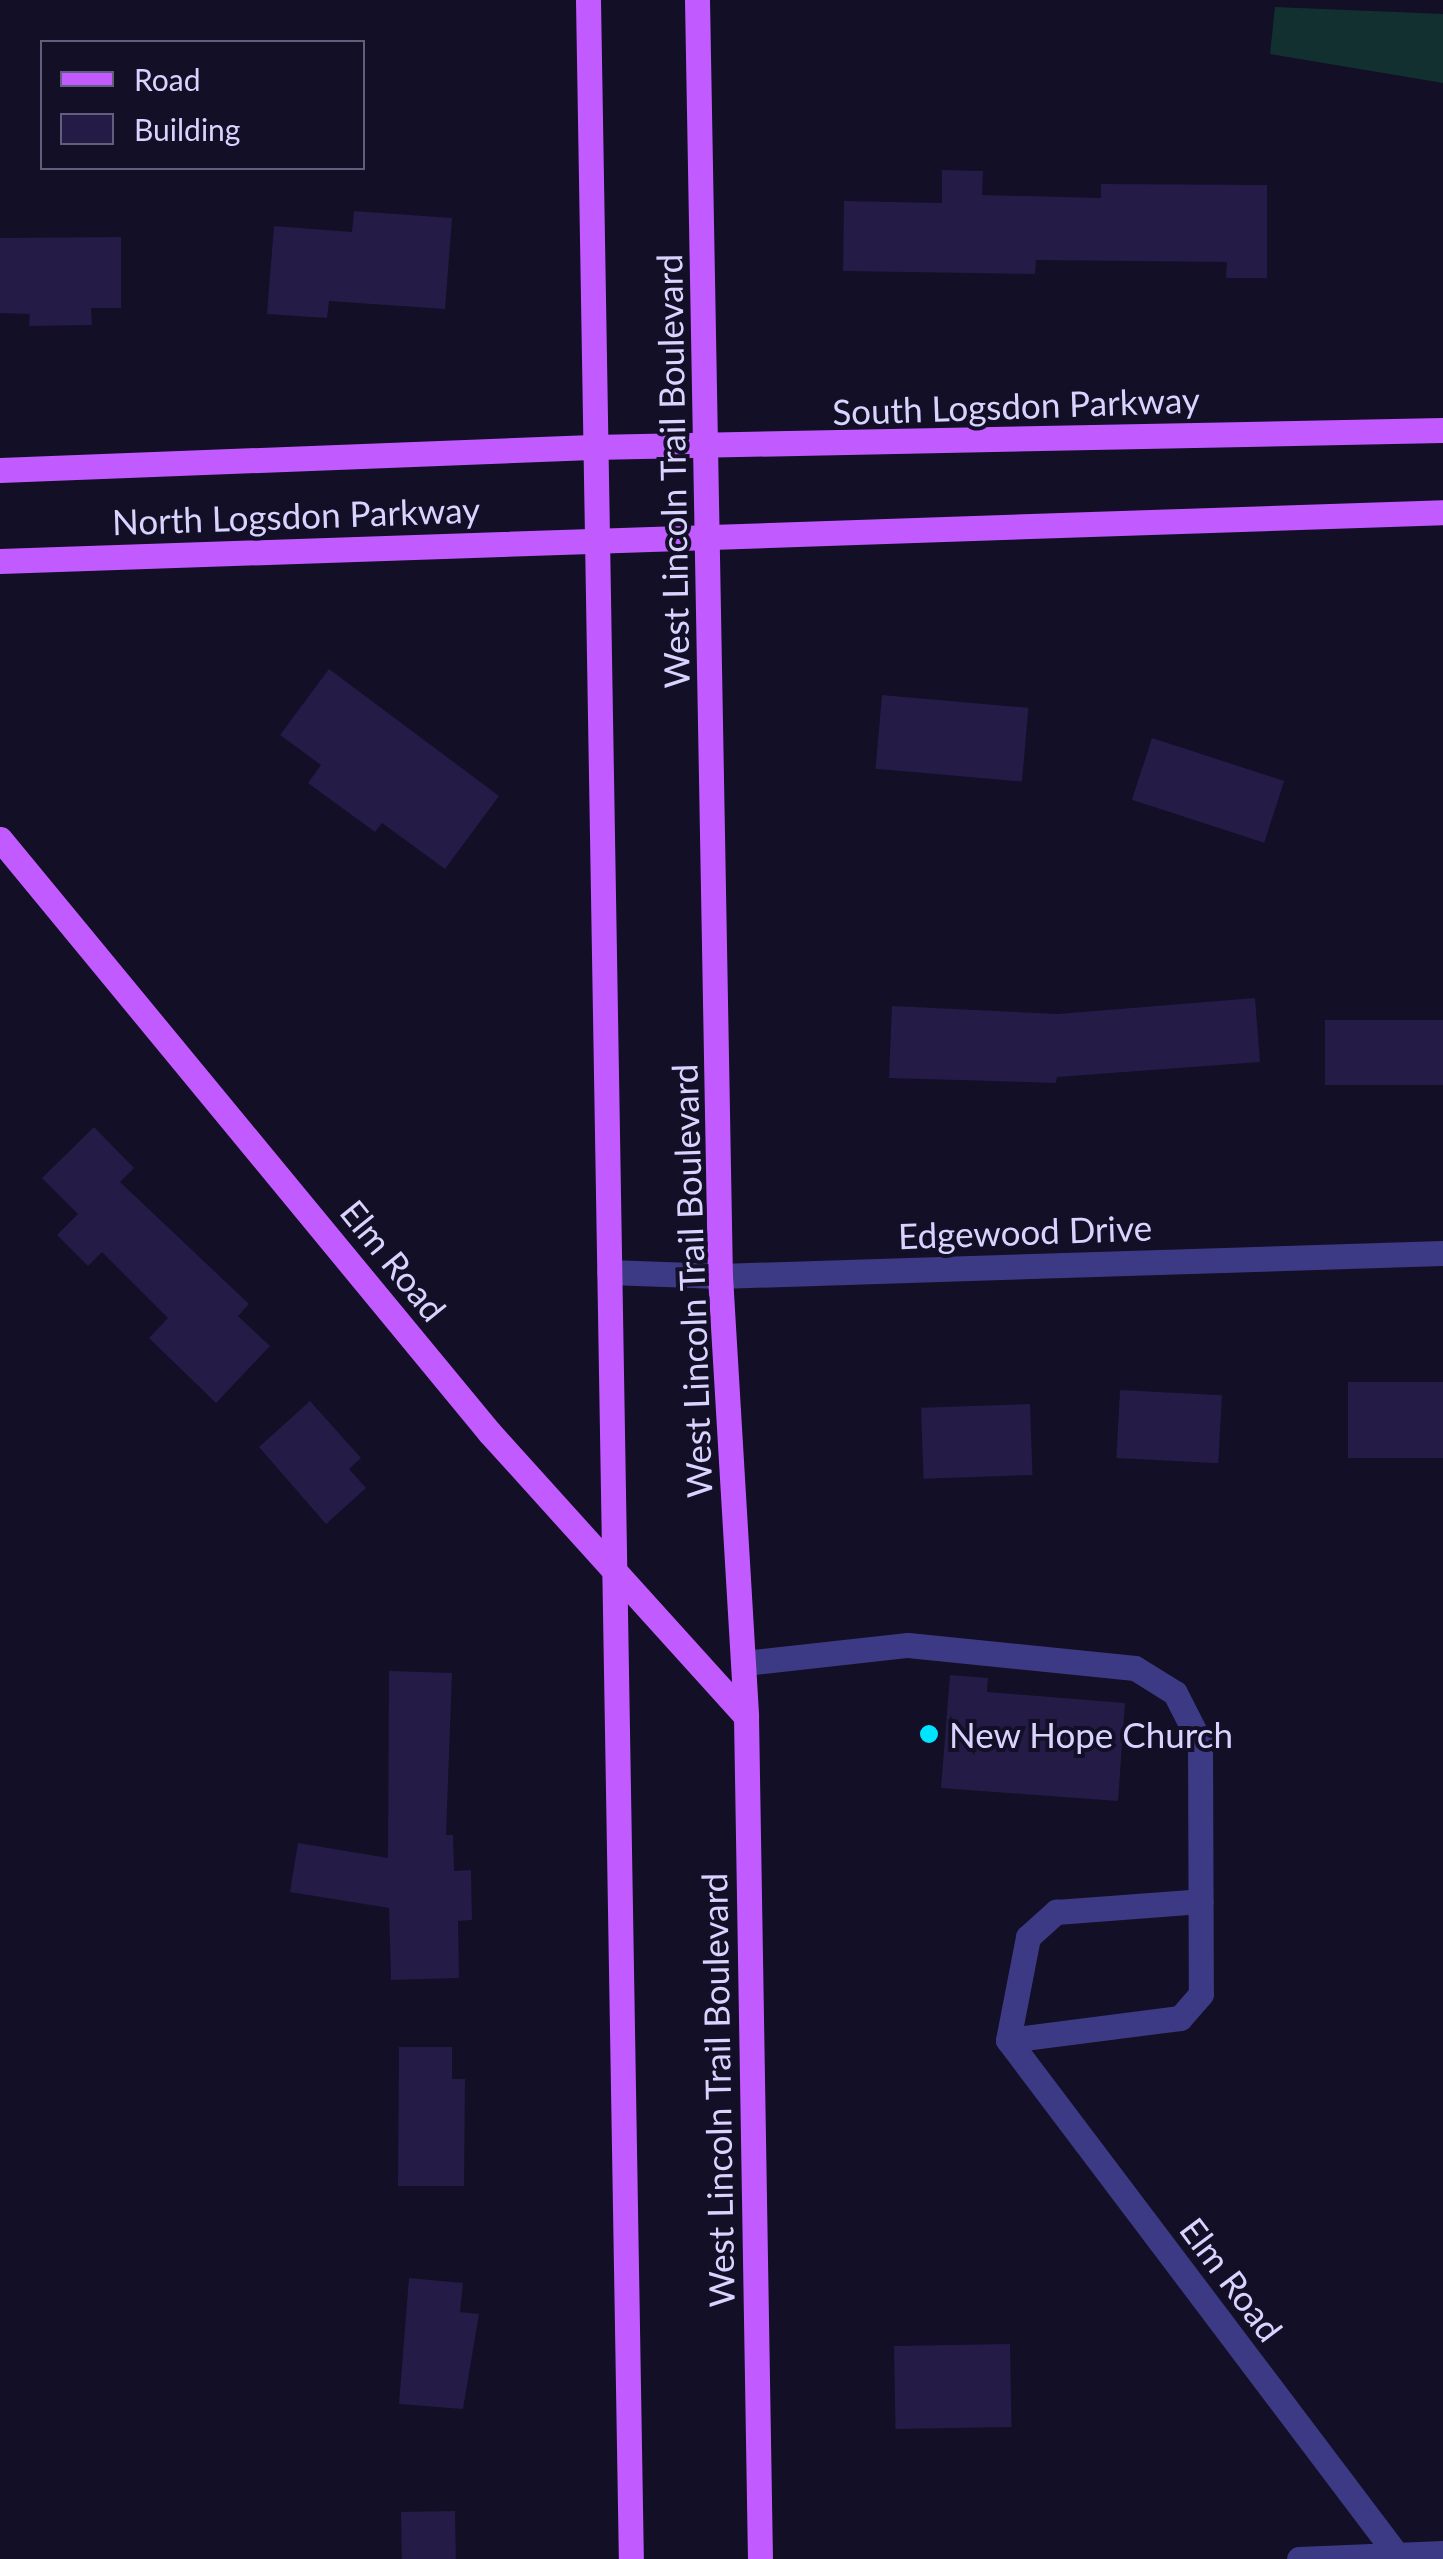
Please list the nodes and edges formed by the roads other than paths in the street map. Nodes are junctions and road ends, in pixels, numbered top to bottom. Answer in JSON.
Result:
{"nodes":[{"id":1,"x":588,"y":0,"type":"edge"},
{"id":2,"x":697,"y":0,"type":"edge"},
{"id":3,"x":1443,"y":430,"type":"edge"},
{"id":4,"x":706,"y":446,"type":"junction"},
{"id":5,"x":592,"y":447,"type":"junction"},
{"id":6,"x":0,"y":470,"type":"edge"},
{"id":7,"x":1443,"y":512,"type":"edge"},
{"id":8,"x":707,"y":531,"type":"junction"},
{"id":9,"x":594,"y":535,"type":"junction"},
{"id":10,"x":0,"y":561,"type":"edge"},
{"id":11,"x":0,"y":840,"type":"edge"},
{"id":12,"x":1443,"y":1253,"type":"edge"},
{"id":13,"x":609,"y":1272,"type":"junction"},
{"id":14,"x":720,"y":1276,"type":"junction"},
{"id":15,"x":616,"y":1581,"type":"junction"},
{"id":16,"x":744,"y":1663,"type":"junction"},
{"id":17,"x":746,"y":1716,"type":"junction"},
{"id":18,"x":1200,"y":1901,"type":"junction"},
{"id":19,"x":1008,"y":2040,"type":"junction"},
{"id":20,"x":1443,"y":2554,"type":"edge"},
{"id":21,"x":1398,"y":2557,"type":"edge"},
{"id":22,"x":631,"y":2559,"type":"edge"},
{"id":23,"x":760,"y":2559,"type":"edge"},
{"id":24,"x":1299,"y":2559,"type":"edge"}],
"edges":[{"from":1,"to":5,"type":"main road"},
{"from":2,"to":4,"type":"main road","name":"West Lincoln Trail Boulevard"},
{"from":3,"to":4,"type":"main road","name":"South Logsdon Parkway"},
{"from":4,"to":5,"type":"main road","name":"South Logsdon Parkway"},
{"from":4,"to":8,"type":"main road","name":"West Lincoln Trail Boulevard"},
{"from":5,"to":6,"type":"main road","name":"North Logsdon Parkway"},
{"from":5,"to":9,"type":"main road"},
{"from":7,"to":8,"type":"main road"},
{"from":8,"to":9,"type":"main road"},
{"from":8,"to":14,"type":"main road","name":"West Lincoln Trail Boulevard"},
{"from":9,"to":10,"type":"main road","name":"North Logsdon Parkway"},
{"from":9,"to":13,"type":"main road"},
{"from":11,"to":15,"type":"main road","name":"Elm Road"},
{"from":12,"to":14,"type":"street","name":"Edgewood Drive"},
{"from":13,"to":14,"type":"street","name":"Edgewood Drive"},
{"from":13,"to":15,"type":"main road"},
{"from":14,"to":16,"type":"main road","name":"West Lincoln Trail Boulevard"},
{"from":15,"to":17,"type":"main road","name":"Elm Road"},
{"from":15,"to":22,"type":"main road"},
{"from":16,"to":17,"type":"main road","name":"West Lincoln Trail Boulevard"},
{"from":16,"to":18,"type":"street"},
{"from":17,"to":23,"type":"main road","name":"West Lincoln Trail Boulevard"},
{"from":18,"to":19,"type":"street"},
{"from":18,"to":19,"type":"street"},
{"from":19,"to":21,"type":"street","name":"Elm Road"},
{"from":20,"to":21,"type":"street"},
{"from":21,"to":24,"type":"street"}]}
